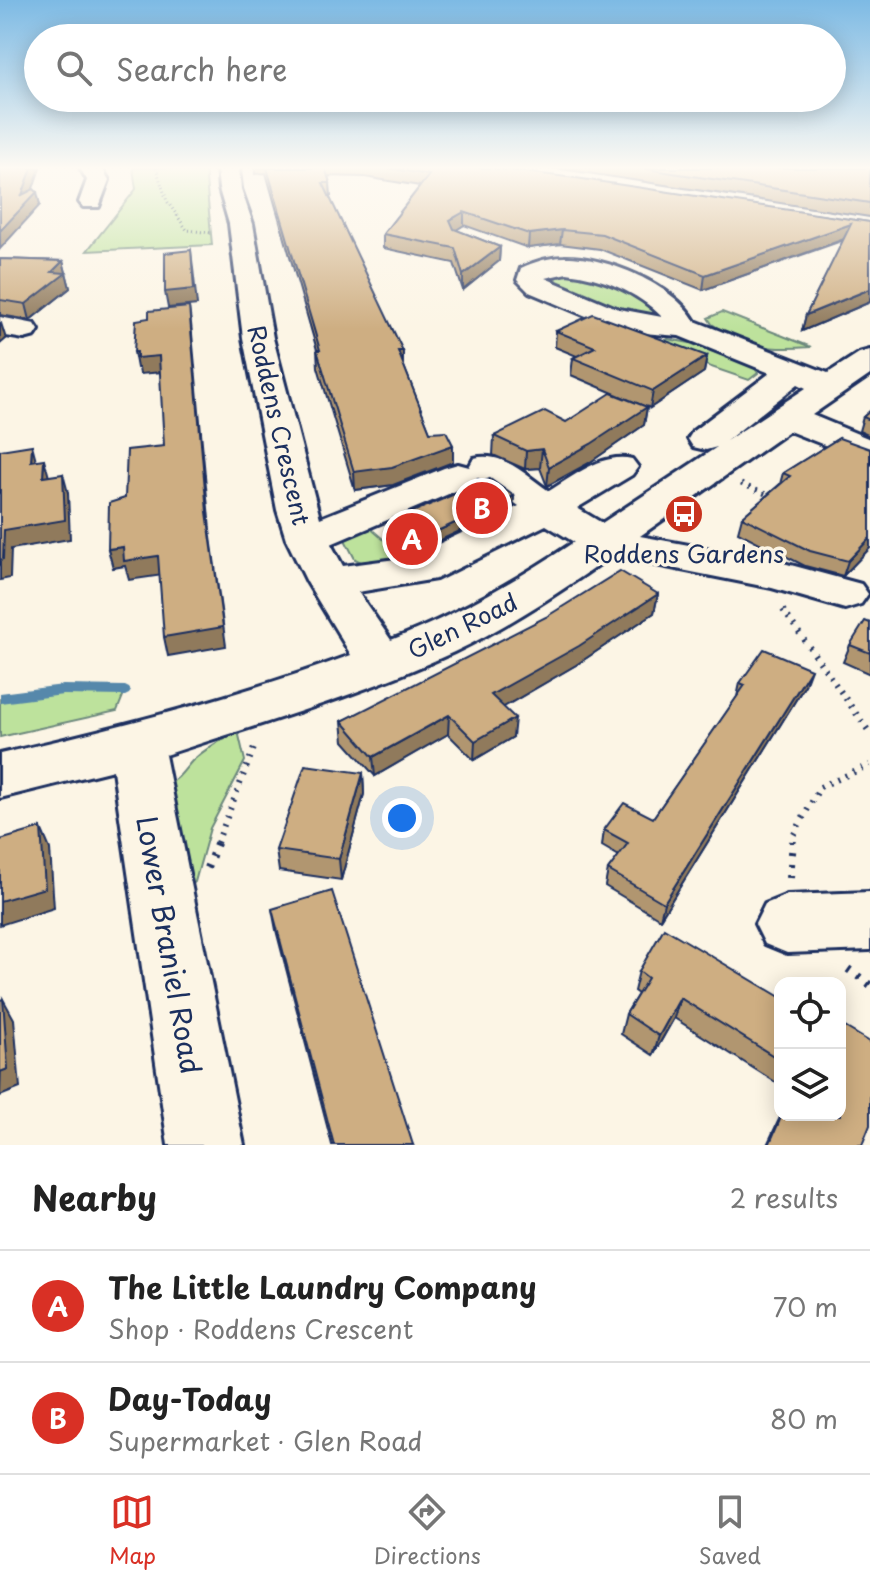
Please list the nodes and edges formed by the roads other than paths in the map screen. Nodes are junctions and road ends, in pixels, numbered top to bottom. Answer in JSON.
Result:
{"nodes":[{"id":1,"x":240,"y":221,"type":"edge"},
{"id":2,"x":533,"y":262,"type":"dead end"},
{"id":3,"x":841,"y":378,"type":"edge"},
{"id":4,"x":786,"y":417,"type":"junction"},
{"id":5,"x":870,"y":452,"type":"edge"},
{"id":6,"x":619,"y":467,"type":"dead end"},
{"id":7,"x":706,"y":473,"type":"junction"},
{"id":8,"x":548,"y":508,"type":"junction"},
{"id":9,"x":307,"y":539,"type":"junction"},
{"id":10,"x":603,"y":542,"type":"junction"},
{"id":11,"x":329,"y":582,"type":"junction"},
{"id":12,"x":845,"y":594,"type":"dead end"},
{"id":13,"x":381,"y":663,"type":"junction"},
{"id":14,"x":136,"y":744,"type":"junction"},
{"id":15,"x":0,"y":776,"type":"edge"},
{"id":16,"x":870,"y":921,"type":"edge"},
{"id":17,"x":787,"y":924,"type":"road end"},
{"id":18,"x":206,"y":1145,"type":"edge"}],
"edges":[{"from":1,"to":9,"type":"street","name":"Roddens Crescent"},
{"from":2,"to":3,"type":"street"},
{"from":3,"to":4,"type":"street","name":"Glen Road"},
{"from":3,"to":7,"type":"street"},
{"from":4,"to":5,"type":"street"},
{"from":4,"to":7,"type":"street","name":"Glen Road"},
{"from":6,"to":8,"type":"street"},
{"from":7,"to":10,"type":"street","name":"Glen Road"},
{"from":8,"to":9,"type":"street"},
{"from":8,"to":10,"type":"street"},
{"from":8,"to":11,"type":"street"},
{"from":9,"to":11,"type":"street","name":"Roddens Crescent"},
{"from":10,"to":12,"type":"street"},
{"from":10,"to":13,"type":"street","name":"Glen Road"},
{"from":11,"to":13,"type":"street","name":"Roddens Crescent"},
{"from":13,"to":14,"type":"street","name":"Glen Road"},
{"from":14,"to":15,"type":"street","name":"Glen Road"},
{"from":14,"to":18,"type":"street","name":"Lower Braniel Road"},
{"from":16,"to":17,"type":"street"}]}
